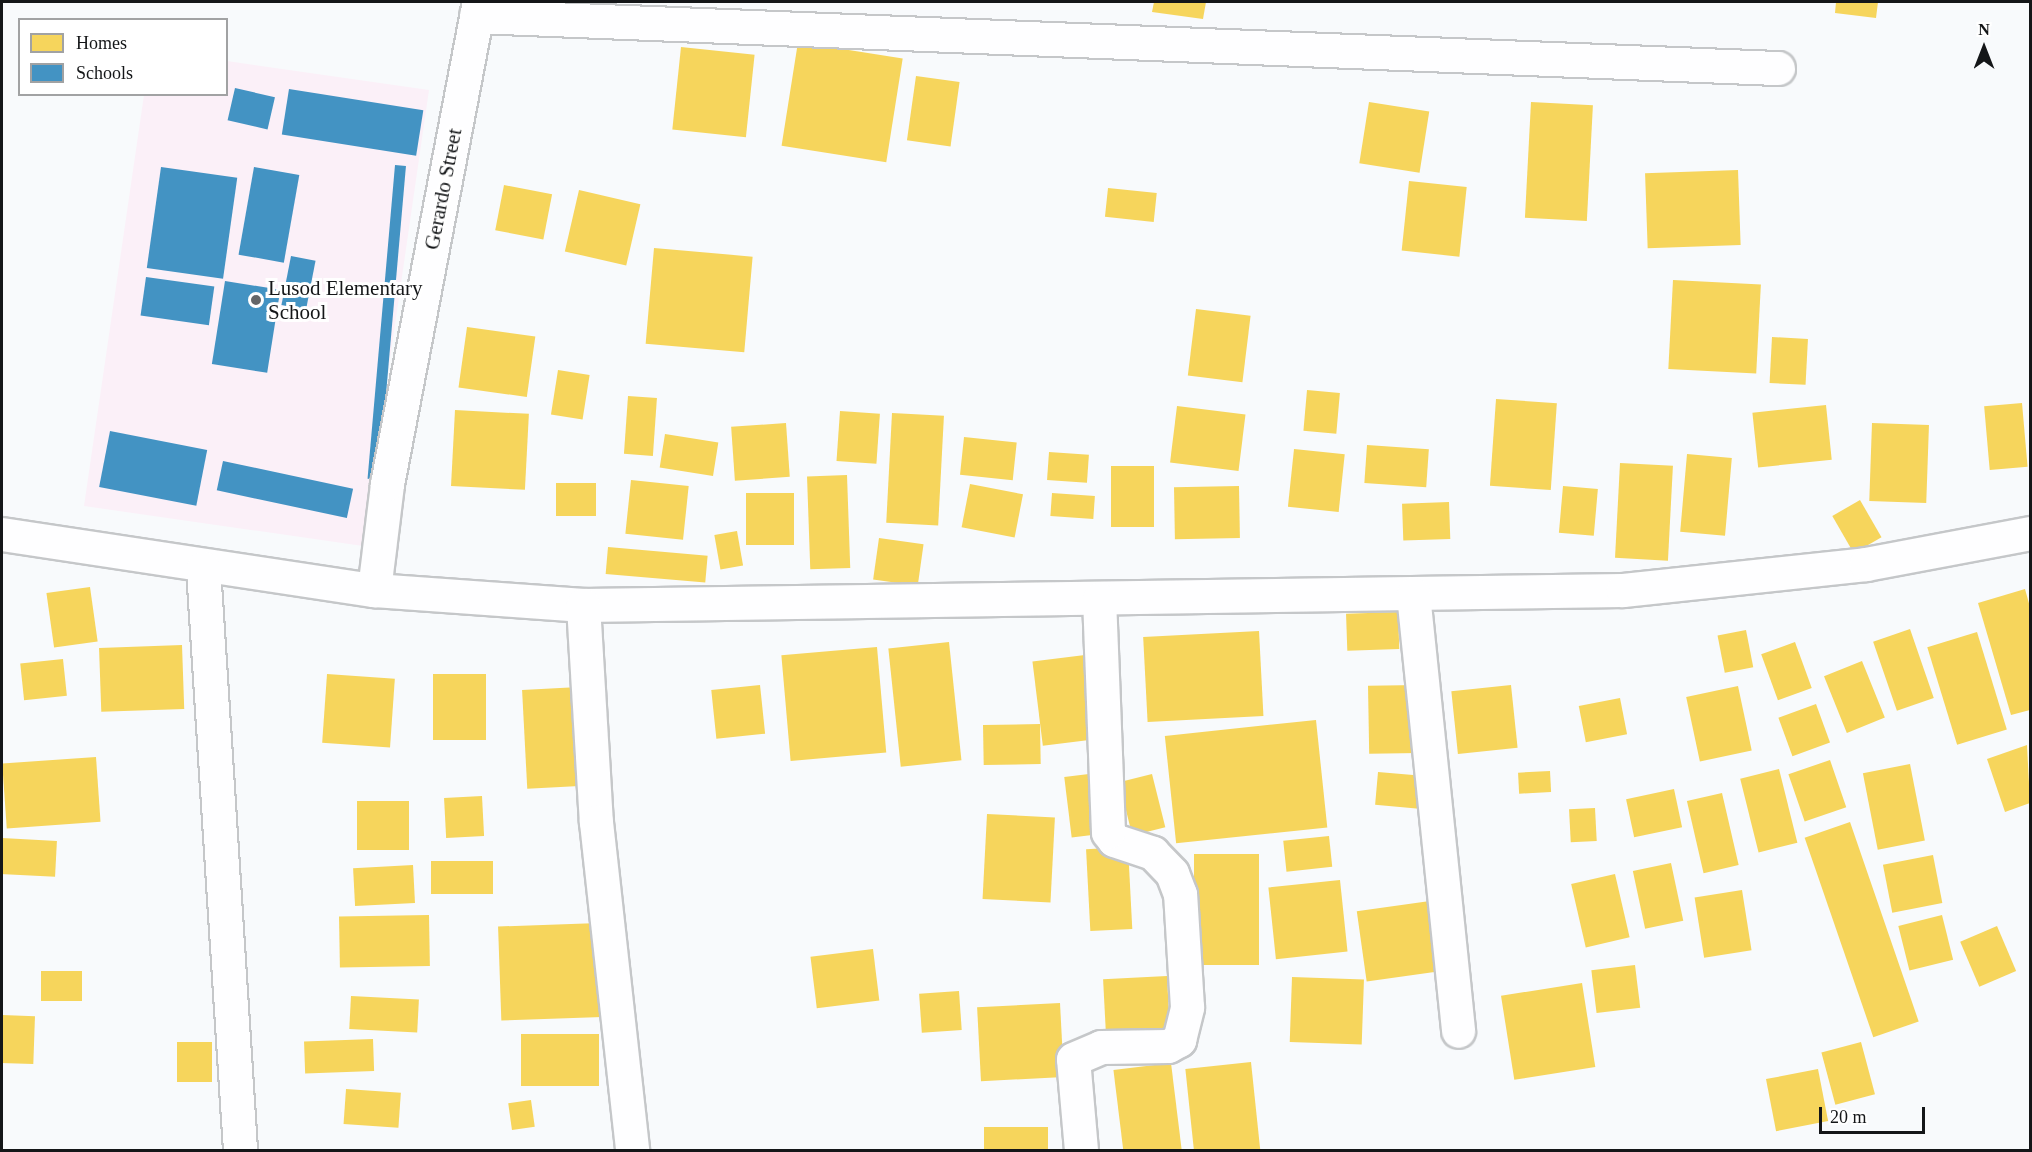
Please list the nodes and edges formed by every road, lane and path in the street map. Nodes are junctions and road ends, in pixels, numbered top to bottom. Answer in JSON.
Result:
{"nodes":[{"id":1,"x":477,"y":9,"type":"edge"},
{"id":2,"x":1778,"y":68,"type":"dead end"},
{"id":3,"x":2031,"y":533,"type":"edge"},
{"id":4,"x":2,"y":534,"type":"edge"},
{"id":5,"x":203,"y":568,"type":"junction"},
{"id":6,"x":374,"y":590,"type":"junction"},
{"id":7,"x":1413,"y":594,"type":"junction"},
{"id":8,"x":1099,"y":599,"type":"junction"},
{"id":9,"x":583,"y":605,"type":"junction"},
{"id":10,"x":1458,"y":1031,"type":"dead end"},
{"id":11,"x":240,"y":1150,"type":"edge"},
{"id":12,"x":632,"y":1150,"type":"edge"},
{"id":13,"x":1081,"y":1150,"type":"edge"}],
"edges":[{"from":1,"to":2,"type":"street"},
{"from":1,"to":6,"type":"street","name":"Gerardo Street"},
{"from":3,"to":7,"type":"street"},
{"from":4,"to":5,"type":"street"},
{"from":5,"to":6,"type":"street"},
{"from":5,"to":11,"type":"street"},
{"from":6,"to":9,"type":"street"},
{"from":7,"to":8,"type":"street"},
{"from":7,"to":10,"type":"street"},
{"from":8,"to":9,"type":"street"},
{"from":8,"to":13,"type":"street"},
{"from":9,"to":12,"type":"street"}]}
